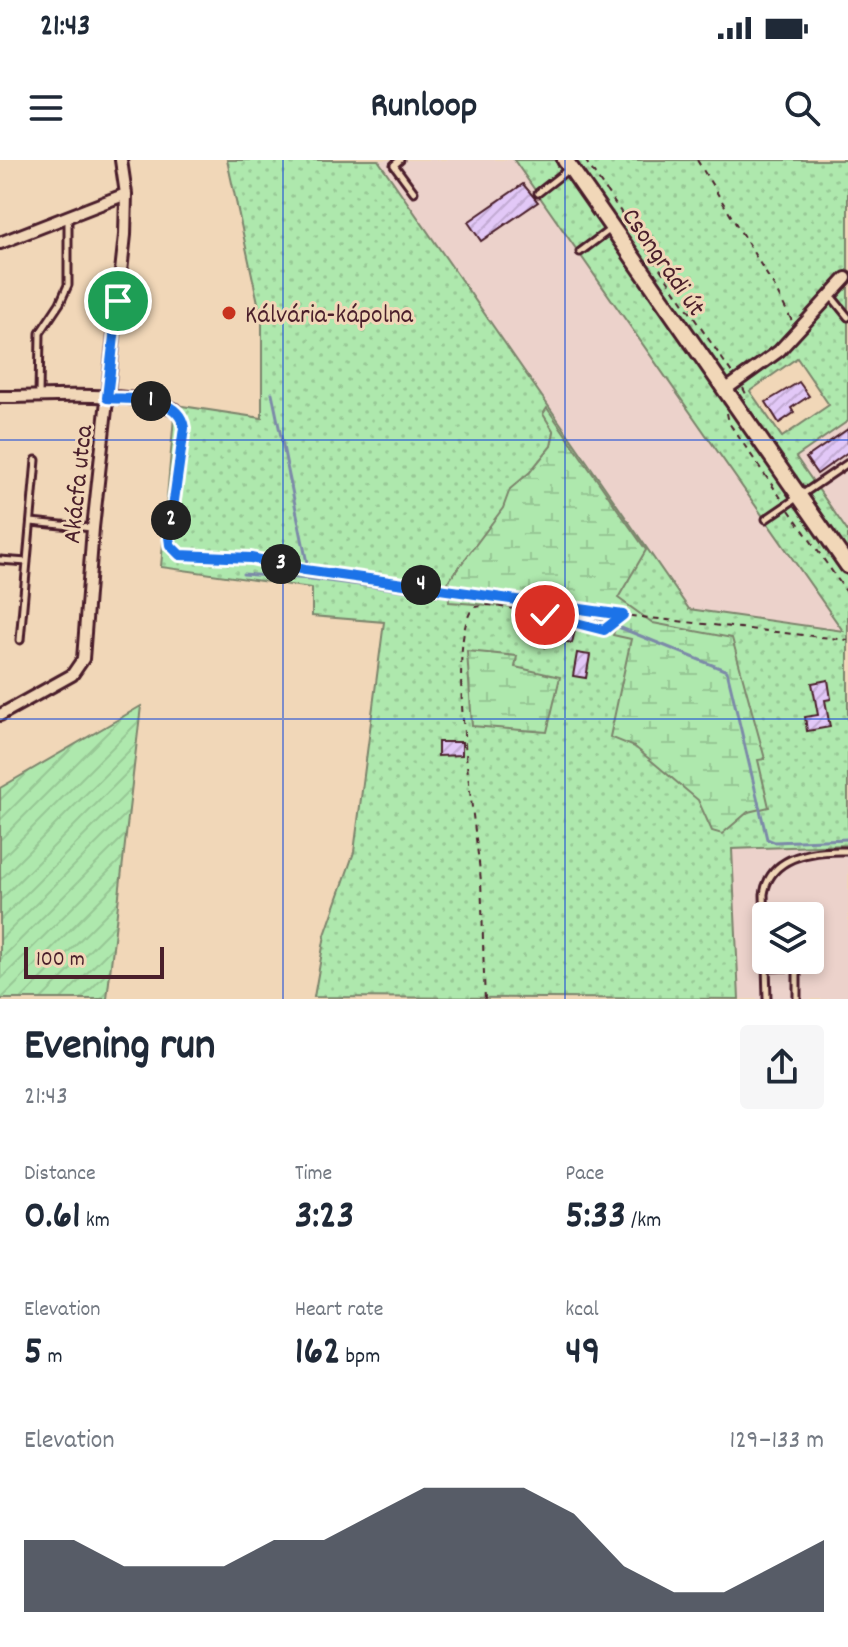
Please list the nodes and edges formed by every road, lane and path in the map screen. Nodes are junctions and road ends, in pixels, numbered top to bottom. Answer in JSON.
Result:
{"nodes":[{"id":1,"x":121,"y":160,"type":"edge"},
{"id":2,"x":400,"y":160,"type":"edge"},
{"id":3,"x":697,"y":160,"type":"edge"},
{"id":4,"x":569,"y":163,"type":"edge"},
{"id":5,"x":414,"y":192,"type":"dead end"},
{"id":6,"x":538,"y":193,"type":"dead end"},
{"id":7,"x":126,"y":194,"type":"junction"},
{"id":8,"x":68,"y":217,"type":"junction"},
{"id":9,"x":613,"y":228,"type":"junction"},
{"id":10,"x":0,"y":243,"type":"edge"},
{"id":11,"x":580,"y":252,"type":"dead end"},
{"id":12,"x":846,"y":278,"type":"dead end"},
{"id":13,"x":831,"y":296,"type":"junction"},
{"id":14,"x":848,"y":317,"type":"edge"},
{"id":15,"x":798,"y":333,"type":"junction"},
{"id":16,"x":725,"y":390,"type":"junction"},
{"id":17,"x":0,"y":397,"type":"edge"},
{"id":18,"x":39,"y":397,"type":"junction"},
{"id":19,"x":107,"y":398,"type":"junction"},
{"id":20,"x":174,"y":409,"type":"joint"},
{"id":21,"x":36,"y":460,"type":"dead end"},
{"id":22,"x":848,"y":463,"type":"edge"},
{"id":23,"x":799,"y":496,"type":"junction"},
{"id":24,"x":766,"y":519,"type":"dead end"},
{"id":25,"x":31,"y":522,"type":"junction"},
{"id":26,"x":93,"y":528,"type":"junction"},
{"id":27,"x":0,"y":560,"type":"edge"},
{"id":28,"x":27,"y":562,"type":"junction"},
{"id":29,"x":291,"y":566,"type":"junction"},
{"id":30,"x":848,"y":566,"type":"edge"},
{"id":31,"x":291,"y":581,"type":"dead end"},
{"id":32,"x":535,"y":614,"type":"junction"},
{"id":33,"x":623,"y":615,"type":"junction"},
{"id":34,"x":20,"y":640,"type":"dead end"},
{"id":35,"x":848,"y":640,"type":"edge"},
{"id":36,"x":546,"y":648,"type":"dead end"},
{"id":37,"x":0,"y":715,"type":"edge"},
{"id":38,"x":848,"y":851,"type":"edge"},
{"id":39,"x":764,"y":902,"type":"edge"},
{"id":40,"x":766,"y":974,"type":"edge"},
{"id":41,"x":797,"y":974,"type":"edge"},
{"id":42,"x":485,"y":999,"type":"edge"},
{"id":43,"x":767,"y":999,"type":"edge"},
{"id":44,"x":797,"y":999,"type":"edge"}],
"edges":[{"from":1,"to":7,"type":"street","name":"Akácfa utca"},
{"from":2,"to":5,"type":"lane"},
{"from":3,"to":15,"type":"path"},
{"from":4,"to":6,"type":"lane"},
{"from":4,"to":9,"type":"main road","name":"Csongrádi út"},
{"from":7,"to":8,"type":"street"},
{"from":7,"to":19,"type":"street","name":"Akácfa utca"},
{"from":8,"to":10,"type":"street"},
{"from":8,"to":18,"type":"lane"},
{"from":9,"to":11,"type":"lane"},
{"from":9,"to":16,"type":"main road","name":"Csongrádi út"},
{"from":12,"to":13,"type":"street"},
{"from":13,"to":14,"type":"lane"},
{"from":13,"to":15,"type":"street"},
{"from":15,"to":16,"type":"street"},
{"from":16,"to":23,"type":"main road","name":"Csongrádi út"},
{"from":17,"to":18,"type":"street"},
{"from":18,"to":19,"type":"street"},
{"from":19,"to":20,"type":"street"},
{"from":19,"to":26,"type":"street","name":"Akácfa utca"},
{"from":20,"to":29,"type":"path"},
{"from":21,"to":25,"type":"lane"},
{"from":22,"to":23,"type":"lane"},
{"from":23,"to":24,"type":"lane"},
{"from":23,"to":30,"type":"main road","name":"Csongrádi út"},
{"from":25,"to":26,"type":"lane"},
{"from":25,"to":28,"type":"lane"},
{"from":26,"to":37,"type":"street","name":"Akácfa utca"},
{"from":27,"to":28,"type":"lane"},
{"from":28,"to":34,"type":"lane"},
{"from":29,"to":31,"type":"path"},
{"from":29,"to":33,"type":"path"},
{"from":32,"to":33,"type":"path"},
{"from":32,"to":36,"type":"path"},
{"from":32,"to":42,"type":"path"},
{"from":33,"to":35,"type":"path"},
{"from":38,"to":39,"type":"lane"},
{"from":40,"to":43,"type":"lane"},
{"from":41,"to":44,"type":"lane"}]}
